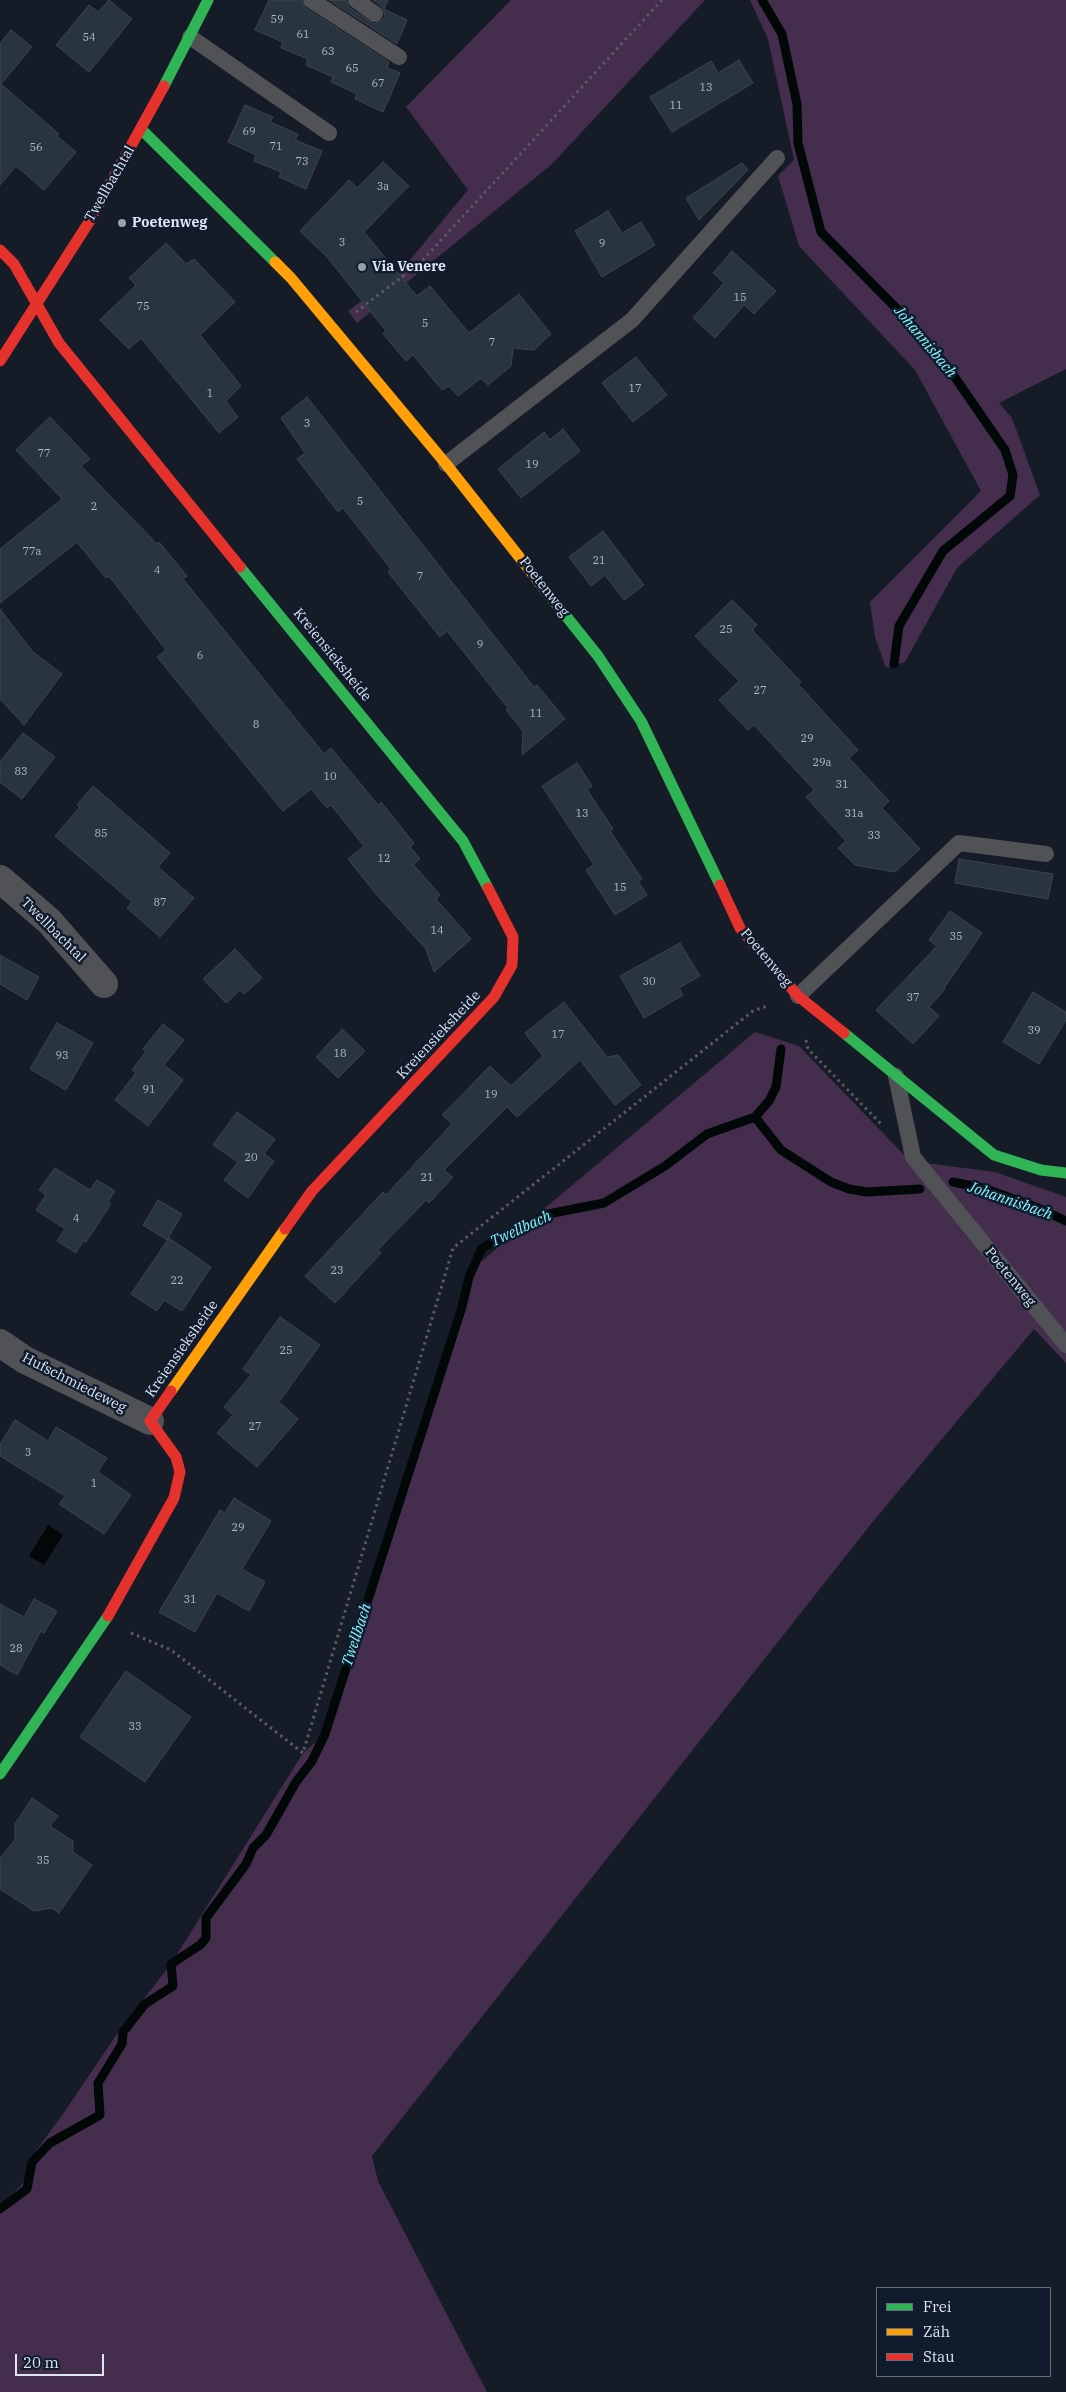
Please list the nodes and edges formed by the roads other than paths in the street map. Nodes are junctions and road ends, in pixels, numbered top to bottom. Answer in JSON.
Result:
{"nodes":[{"id":1,"x":208,"y":0,"type":"edge"},
{"id":2,"x":312,"y":0,"type":"edge"},
{"id":3,"x":356,"y":0,"type":"edge"},
{"id":4,"x":375,"y":14,"type":"dead end"},
{"id":5,"x":190,"y":37,"type":"junction"},
{"id":6,"x":399,"y":57,"type":"dead end"},
{"id":7,"x":141,"y":129,"type":"junction"},
{"id":8,"x":329,"y":133,"type":"dead end"},
{"id":9,"x":778,"y":158,"type":"dead end"},
{"id":10,"x":0,"y":250,"type":"edge"},
{"id":11,"x":38,"y":303,"type":"junction"},
{"id":12,"x":0,"y":361,"type":"edge"},
{"id":13,"x":446,"y":464,"type":"junction"},
{"id":14,"x":1046,"y":854,"type":"dead end"},
{"id":15,"x":0,"y":879,"type":"edge"},
{"id":16,"x":104,"y":984,"type":"dead end"},
{"id":17,"x":798,"y":996,"type":"junction"},
{"id":18,"x":896,"y":1075,"type":"junction"},
{"id":19,"x":1066,"y":1173,"type":"edge"},
{"id":20,"x":0,"y":1343,"type":"edge"},
{"id":21,"x":1066,"y":1345,"type":"edge"},
{"id":22,"x":150,"y":1421,"type":"junction"},
{"id":23,"x":0,"y":1774,"type":"edge"}],
"edges":[{"from":1,"to":5,"type":"street","name":"Twellbachtal"},
{"from":2,"to":6,"type":"lane"},
{"from":3,"to":4,"type":"lane"},
{"from":5,"to":7,"type":"street","name":"Twellbachtal"},
{"from":5,"to":8,"type":"lane"},
{"from":7,"to":11,"type":"street","name":"Twellbachtal"},
{"from":7,"to":13,"type":"street","name":"Poetenweg"},
{"from":9,"to":13,"type":"lane"},
{"from":10,"to":11,"type":"street","name":"Kreiensieksheide"},
{"from":11,"to":12,"type":"street","name":"Twellbachtal"},
{"from":11,"to":22,"type":"street","name":"Kreiensieksheide"},
{"from":13,"to":17,"type":"street","name":"Poetenweg"},
{"from":14,"to":17,"type":"lane"},
{"from":15,"to":16,"type":"street","name":"Twellbachtal"},
{"from":17,"to":18,"type":"street","name":"Poetenweg"},
{"from":18,"to":19,"type":"street","name":"Poetenweg"},
{"from":18,"to":21,"type":"lane","name":"Poetenweg"},
{"from":20,"to":22,"type":"street","name":"Hufschmiedeweg"},
{"from":22,"to":23,"type":"street"}]}
